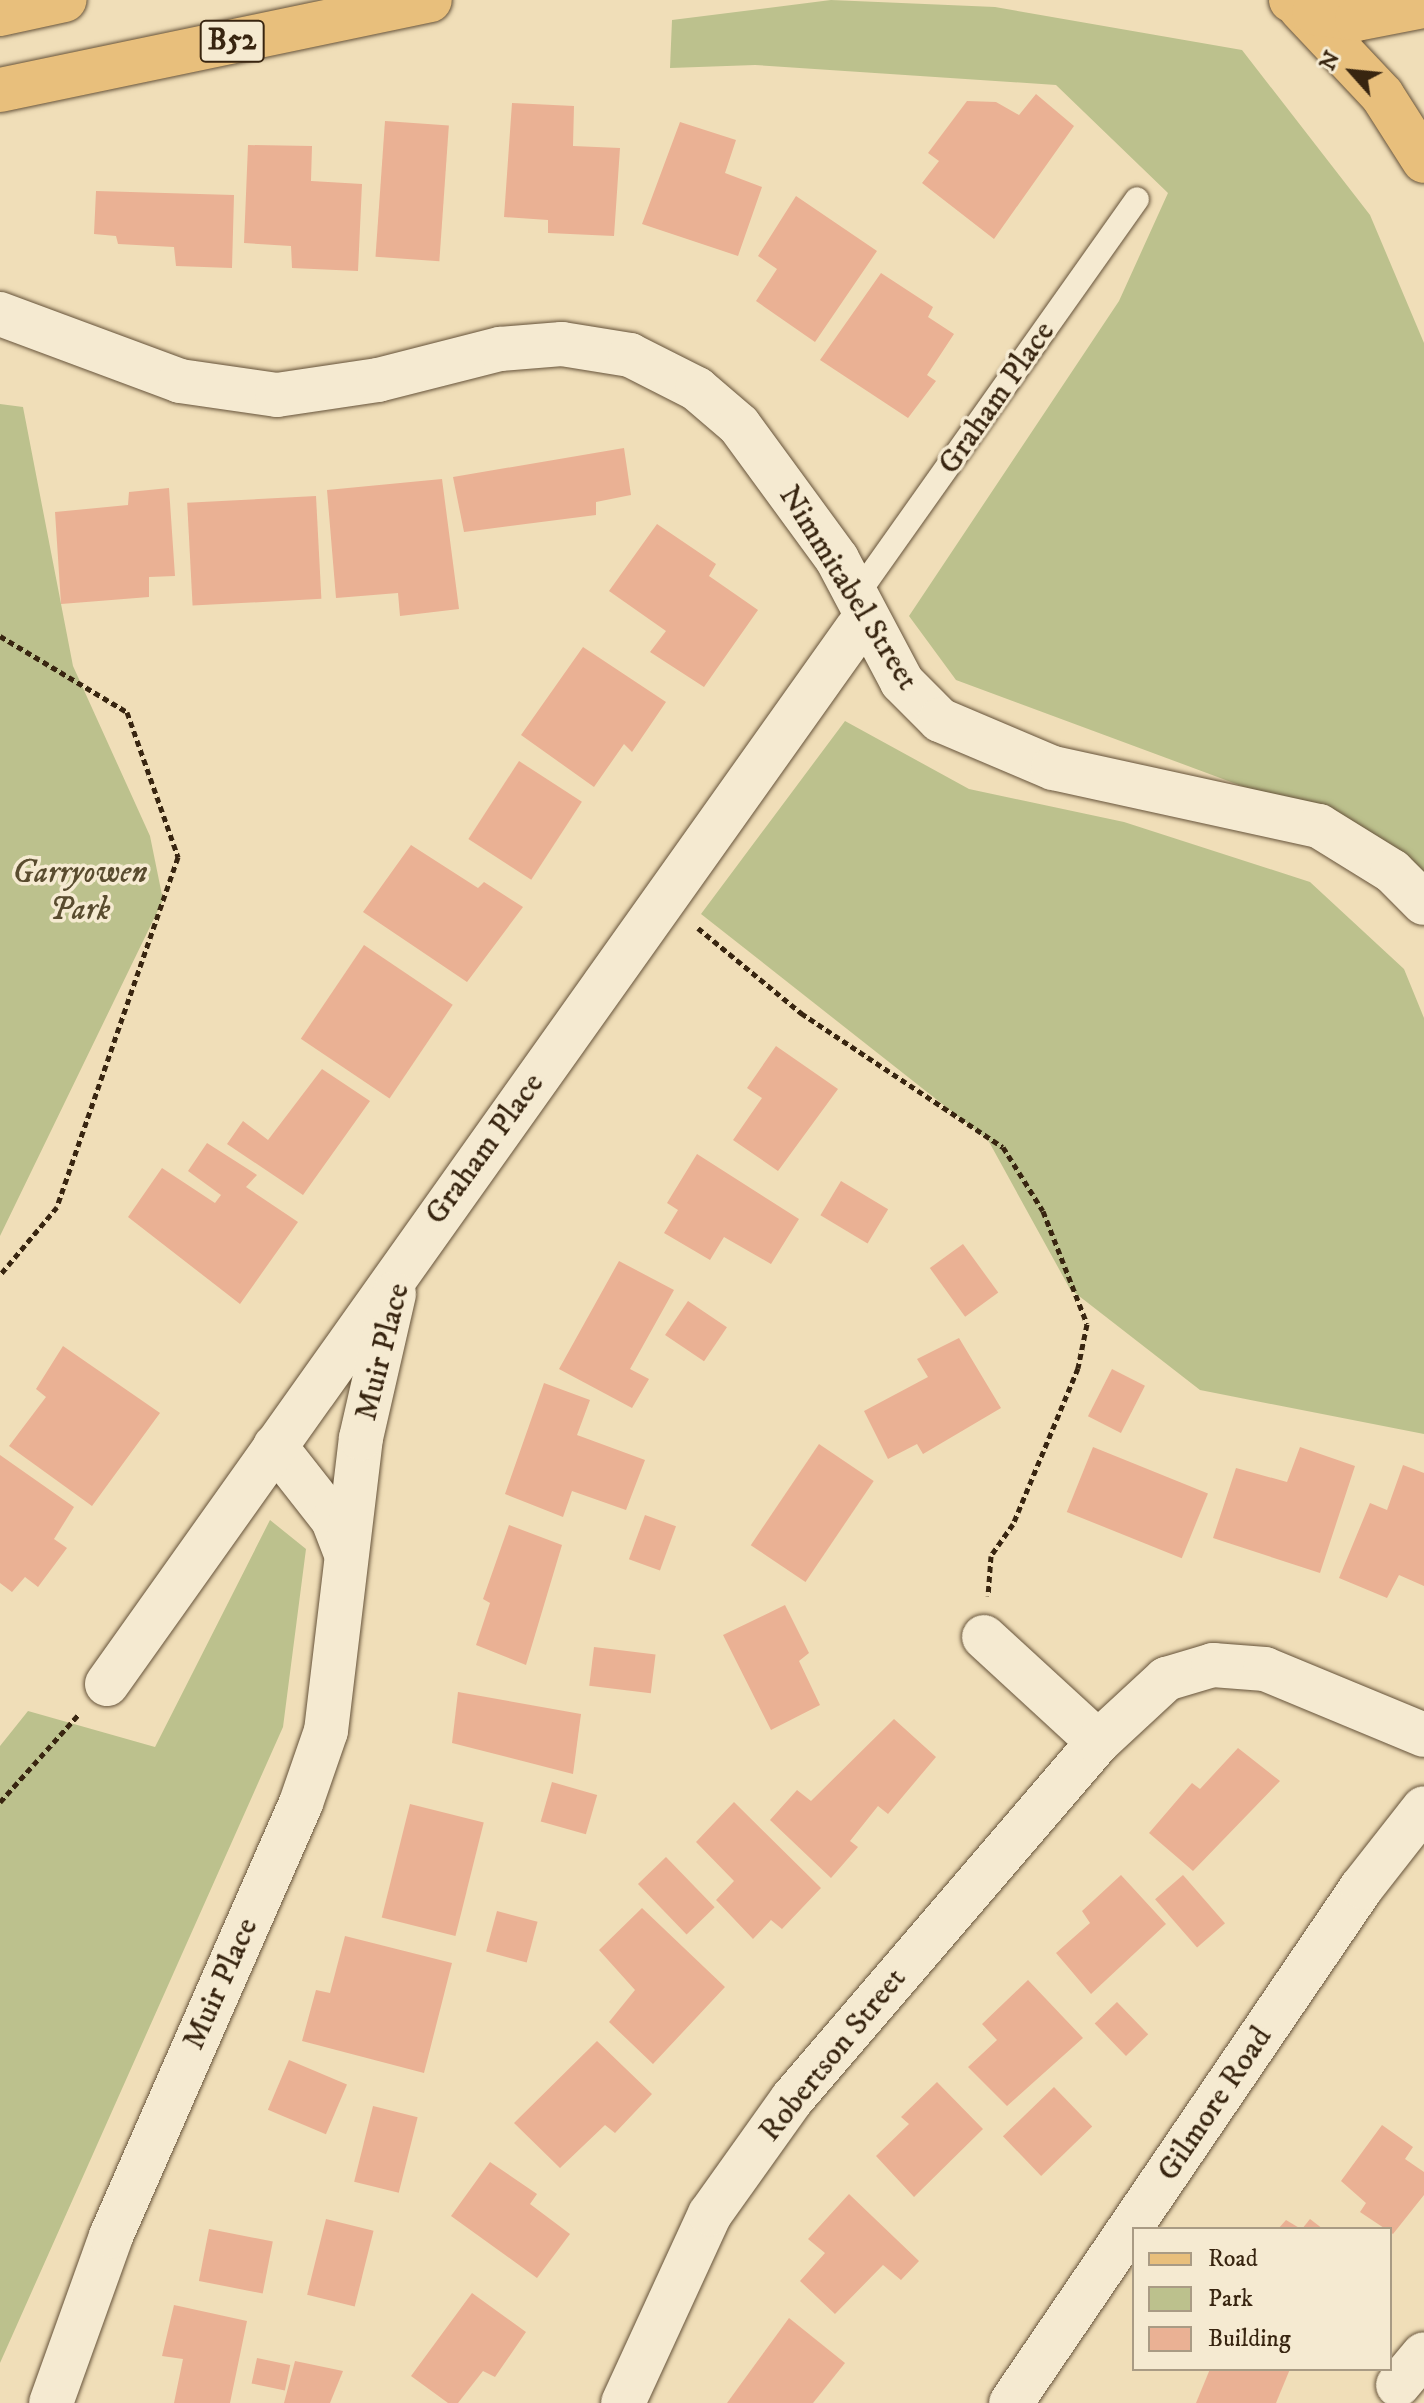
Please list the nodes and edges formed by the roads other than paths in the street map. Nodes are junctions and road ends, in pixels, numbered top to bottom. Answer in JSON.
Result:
{"nodes":[{"id":1,"x":64,"y":0,"type":"edge"},
{"id":2,"x":430,"y":0,"type":"edge"},
{"id":3,"x":1288,"y":3,"type":"edge"},
{"id":4,"x":1424,"y":6,"type":"edge"},
{"id":5,"x":0,"y":14,"type":"edge"},
{"id":6,"x":0,"y":90,"type":"edge"},
{"id":7,"x":1424,"y":161,"type":"edge"},
{"id":8,"x":1137,"y":199,"type":"dead end"},
{"id":9,"x":0,"y":314,"type":"edge"},
{"id":10,"x":861,"y":606,"type":"junction"},
{"id":11,"x":1424,"y":903,"type":"edge"},
{"id":12,"x":414,"y":1248,"type":"junction"},
{"id":13,"x":275,"y":1446,"type":"junction"},
{"id":14,"x":346,"y":1554,"type":"junction"},
{"id":15,"x":984,"y":1637,"type":"road end"},
{"id":16,"x":107,"y":1684,"type":"road end"},
{"id":17,"x":1424,"y":1735,"type":"edge"},
{"id":18,"x":1098,"y":1742,"type":"junction"},
{"id":19,"x":1424,"y":1808,"type":"edge"},
{"id":20,"x":51,"y":2403,"type":"edge"},
{"id":21,"x":623,"y":2403,"type":"edge"},
{"id":22,"x":1011,"y":2403,"type":"edge"}],
"edges":[{"from":1,"to":5,"type":"main road"},
{"from":2,"to":6,"type":"main road","number":"B52"},
{"from":3,"to":4,"type":"main road"},
{"from":3,"to":7,"type":"main road"},
{"from":8,"to":10,"type":"lane","name":"Graham Place"},
{"from":9,"to":10,"type":"street","name":"Nimmitabel Street"},
{"from":10,"to":11,"type":"street","name":"Nimmitabel Street"},
{"from":10,"to":12,"type":"street","name":"Graham Place"},
{"from":12,"to":13,"type":"street","name":"Graham Place"},
{"from":12,"to":14,"type":"street","name":"Muir Place"},
{"from":13,"to":14,"type":"street","name":"Muir Place"},
{"from":13,"to":16,"type":"street","name":"Graham Place"},
{"from":14,"to":20,"type":"street","name":"Muir Place"},
{"from":15,"to":18,"type":"street"},
{"from":17,"to":18,"type":"street","name":"Robertson Street"},
{"from":18,"to":21,"type":"street","name":"Robertson Street"},
{"from":19,"to":22,"type":"street","name":"Gilmore Road"}]}
